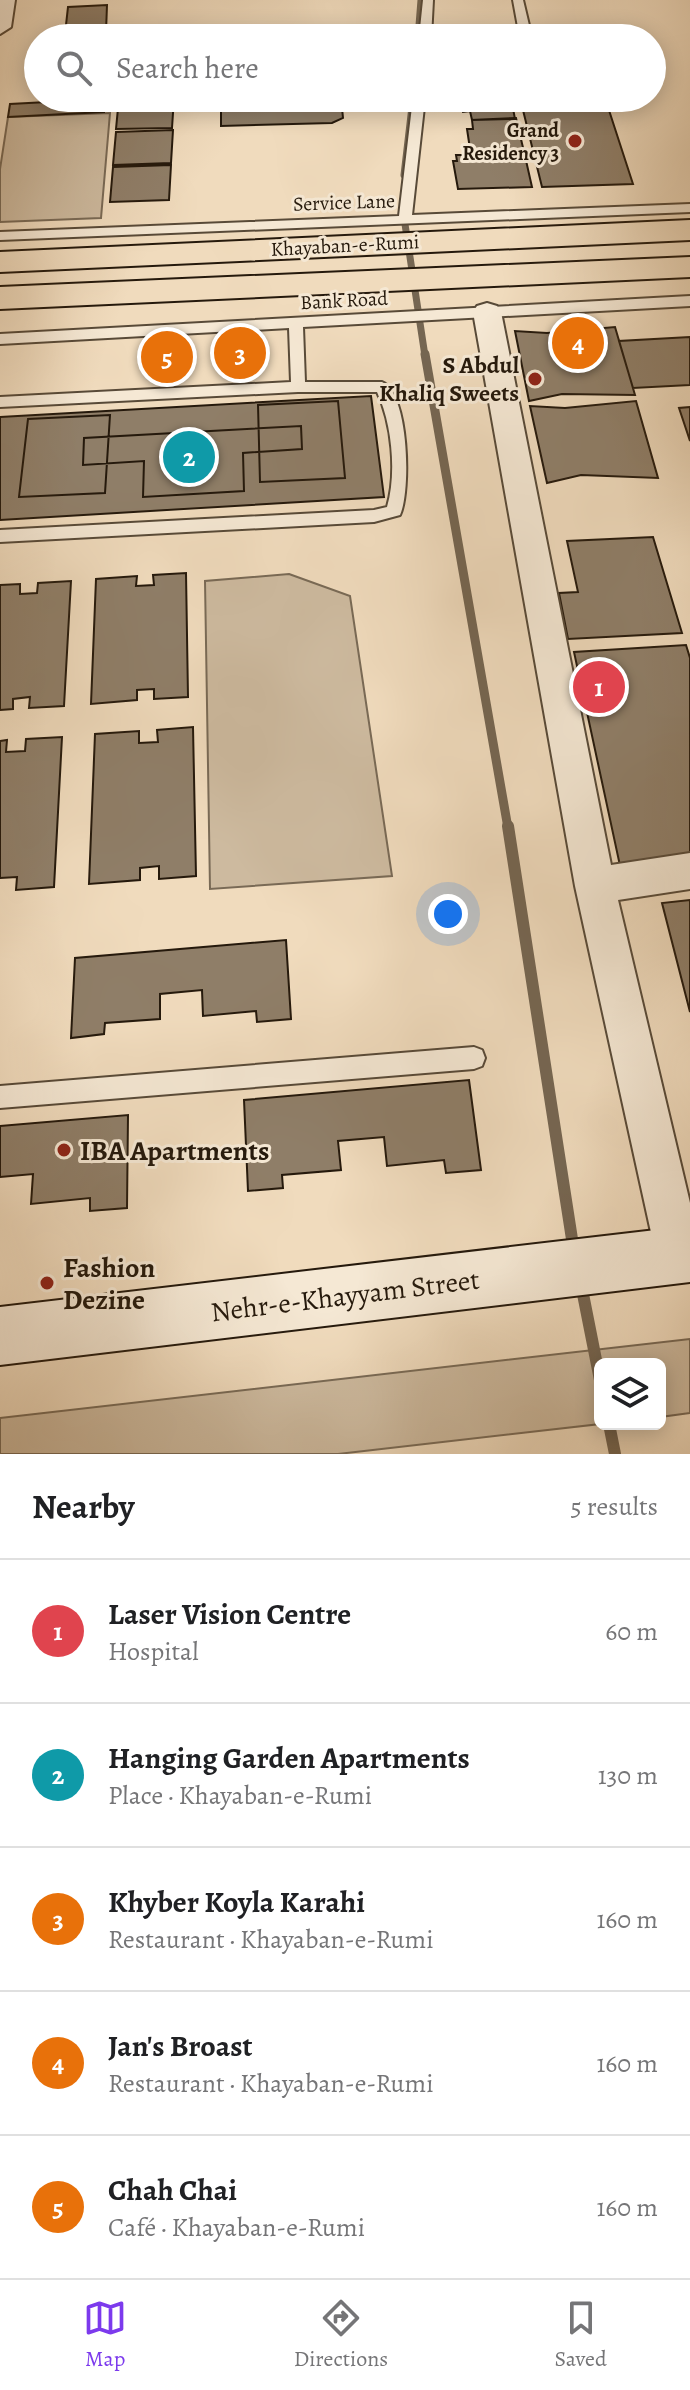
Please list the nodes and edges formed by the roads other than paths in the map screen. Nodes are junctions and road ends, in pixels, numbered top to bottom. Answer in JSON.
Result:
{"nodes":[{"id":1,"x":4,"y":0,"type":"edge"},
{"id":2,"x":428,"y":0,"type":"edge"},
{"id":3,"x":518,"y":0,"type":"edge"},
{"id":4,"x":426,"y":24,"type":"edge"},
{"id":5,"x":523,"y":24,"type":"edge"},
{"id":6,"x":0,"y":27,"type":"edge"},
{"id":7,"x":417,"y":112,"type":"edge"},
{"id":8,"x":690,"y":208,"type":"edge"},
{"id":9,"x":405,"y":220,"type":"junction"},
{"id":10,"x":690,"y":230,"type":"edge"},
{"id":11,"x":0,"y":236,"type":"edge"},
{"id":12,"x":70,"y":246,"type":"junction"},
{"id":13,"x":0,"y":262,"type":"edge"},
{"id":14,"x":690,"y":267,"type":"edge"},
{"id":15,"x":0,"y":298,"type":"edge"},
{"id":16,"x":690,"y":301,"type":"edge"},
{"id":17,"x":487,"y":312,"type":"junction"},
{"id":18,"x":296,"y":322,"type":"junction"},
{"id":19,"x":0,"y":339,"type":"edge"},
{"id":20,"x":298,"y":387,"type":"junction"},
{"id":21,"x":0,"y":402,"type":"edge"},
{"id":22,"x":0,"y":536,"type":"edge"},
{"id":23,"x":690,"y":871,"type":"edge"},
{"id":24,"x":595,"y":886,"type":"junction"},
{"id":25,"x":474,"y":1058,"type":"dead end"},
{"id":26,"x":0,"y":1097,"type":"edge"},
{"id":27,"x":684,"y":1254,"type":"edge"},
{"id":28,"x":0,"y":1336,"type":"edge"}],
"edges":[{"from":1,"to":6,"type":"street"},
{"from":2,"to":4,"type":"lane"},
{"from":3,"to":5,"type":"lane"},
{"from":7,"to":9,"type":"lane"},
{"from":8,"to":9,"type":"lane","name":"Service Lane"},
{"from":9,"to":12,"type":"lane","name":"Service Lane"},
{"from":10,"to":12,"type":"main road","name":"Khayaban-e-Rumi"},
{"from":11,"to":12,"type":"lane","name":"Service Lane"},
{"from":12,"to":13,"type":"main road","name":"Khayaban-e-Rumi"},
{"from":14,"to":15,"type":"main road","name":"Khayaban-e-Rumi"},
{"from":16,"to":17,"type":"lane","name":"Bank Road"},
{"from":17,"to":18,"type":"lane","name":"Bank Road"},
{"from":17,"to":24,"type":"street"},
{"from":18,"to":19,"type":"lane","name":"Bank Road"},
{"from":18,"to":20,"type":"lane"},
{"from":20,"to":21,"type":"lane"},
{"from":20,"to":22,"type":"lane"},
{"from":23,"to":24,"type":"street"},
{"from":24,"to":27,"type":"street"},
{"from":25,"to":26,"type":"lane"},
{"from":27,"to":28,"type":"street","name":"Nehr-e-Khayyam Street"}]}
